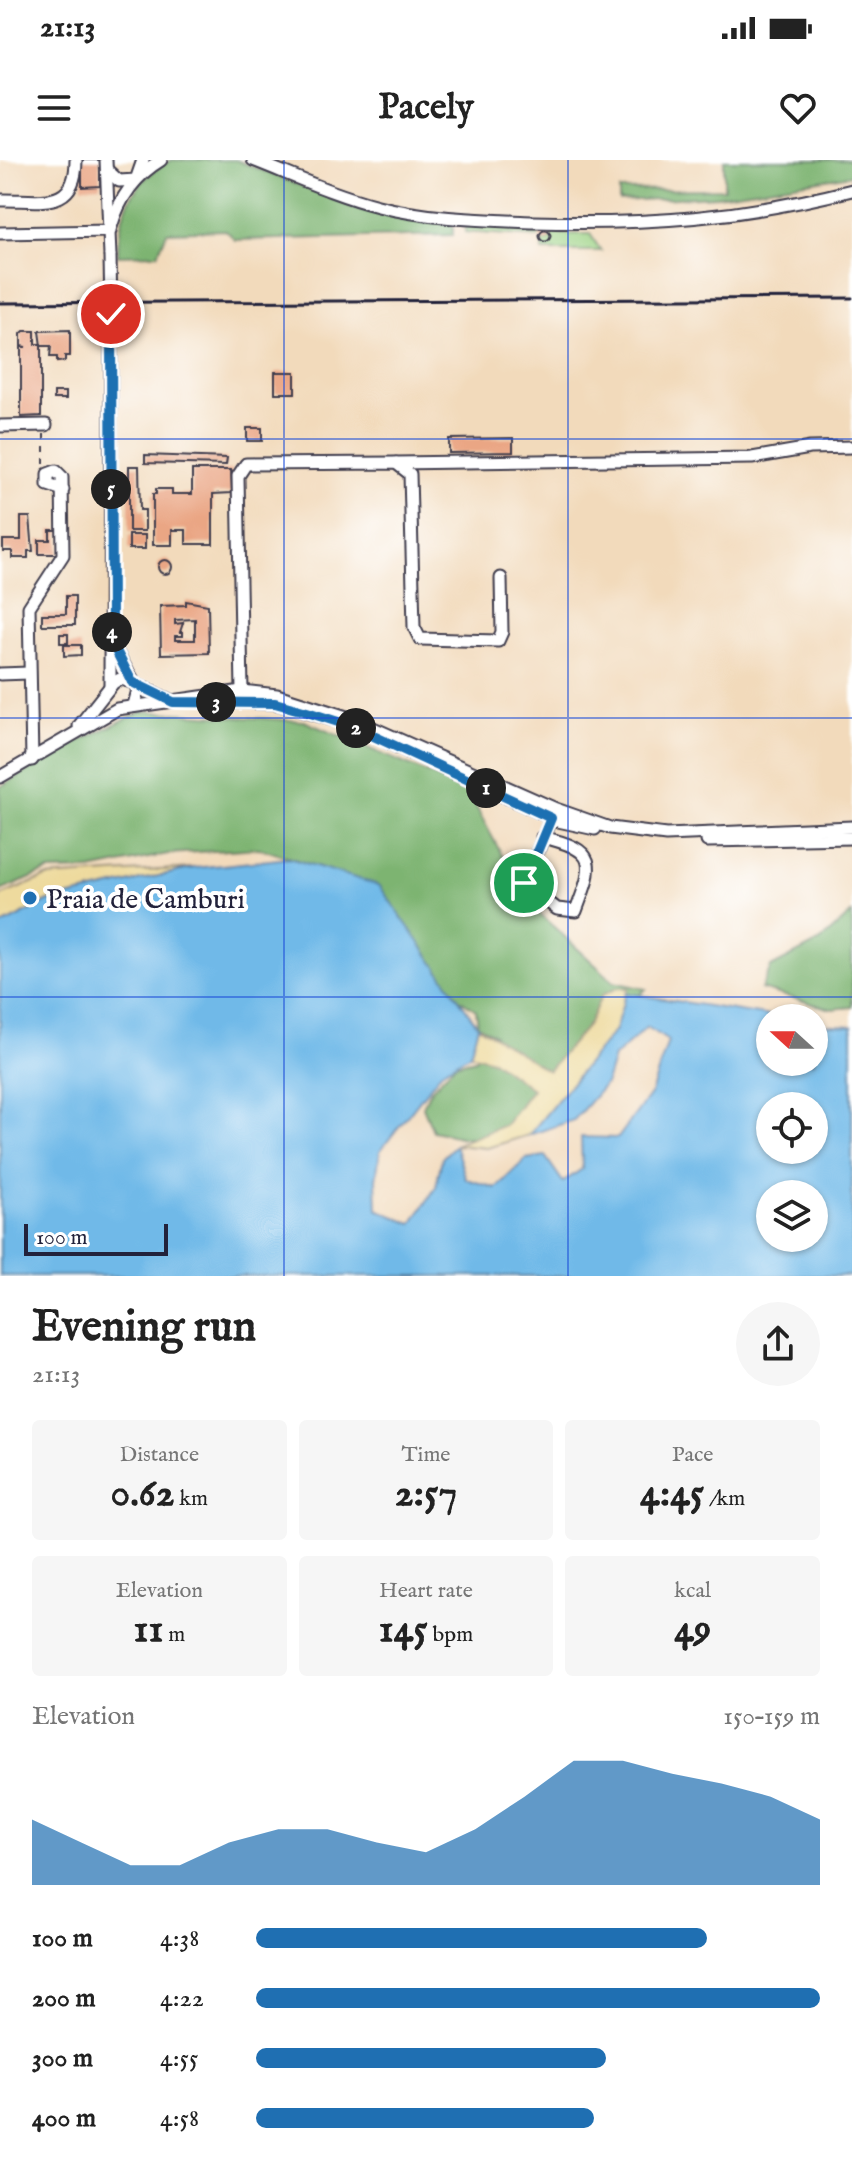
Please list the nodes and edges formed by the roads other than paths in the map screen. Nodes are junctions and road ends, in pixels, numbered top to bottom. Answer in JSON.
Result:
{"nodes":[{"id":1,"x":76,"y":160,"type":"edge"},
{"id":2,"x":143,"y":160,"type":"edge"},
{"id":3,"x":161,"y":160,"type":"edge"},
{"id":4,"x":253,"y":160,"type":"edge"},
{"id":5,"x":106,"y":165,"type":"edge"},
{"id":6,"x":136,"y":180,"type":"junction"},
{"id":7,"x":852,"y":190,"type":"edge"},
{"id":8,"x":0,"y":200,"type":"edge"},
{"id":9,"x":110,"y":231,"type":"junction"},
{"id":10,"x":0,"y":233,"type":"edge"},
{"id":11,"x":0,"y":426,"type":"edge"},
{"id":12,"x":45,"y":428,"type":"road end"},
{"id":13,"x":852,"y":447,"type":"edge"},
{"id":14,"x":396,"y":463,"type":"junction"},
{"id":15,"x":63,"y":490,"type":"dead end"},
{"id":16,"x":501,"y":578,"type":"dead end"},
{"id":17,"x":112,"y":643,"type":"junction"},
{"id":18,"x":29,"y":673,"type":"junction"},
{"id":19,"x":0,"y":674,"type":"edge"},
{"id":20,"x":132,"y":682,"type":"junction"},
{"id":21,"x":109,"y":687,"type":"junction"},
{"id":22,"x":242,"y":691,"type":"junction"},
{"id":23,"x":173,"y":702,"type":"junction"},
{"id":24,"x":134,"y":705,"type":"junction"},
{"id":25,"x":117,"y":709,"type":"junction"},
{"id":26,"x":75,"y":731,"type":"junction"},
{"id":27,"x":32,"y":760,"type":"junction"},
{"id":28,"x":0,"y":777,"type":"edge"},
{"id":29,"x":0,"y":784,"type":"edge"},
{"id":30,"x":554,"y":814,"type":"junction"},
{"id":31,"x":852,"y":827,"type":"edge"},
{"id":32,"x":542,"y":837,"type":"junction"},
{"id":33,"x":852,"y":838,"type":"edge"}],
"edges":[{"from":1,"to":8,"type":"street"},
{"from":2,"to":6,"type":"street"},
{"from":3,"to":6,"type":"street"},
{"from":4,"to":7,"type":"street"},
{"from":5,"to":6,"type":"street"},
{"from":5,"to":9,"type":"street"},
{"from":6,"to":9,"type":"street"},
{"from":9,"to":10,"type":"street"},
{"from":9,"to":17,"type":"street","bridge":true},
{"from":11,"to":12,"type":"street"},
{"from":13,"to":14,"type":"street"},
{"from":14,"to":16,"type":"street"},
{"from":14,"to":22,"type":"street"},
{"from":15,"to":18,"type":"street"},
{"from":17,"to":20,"type":"street"},
{"from":17,"to":21,"type":"street"},
{"from":18,"to":19,"type":"street"},
{"from":18,"to":27,"type":"street"},
{"from":20,"to":21,"type":"street"},
{"from":20,"to":23,"type":"street"},
{"from":20,"to":24,"type":"street"},
{"from":21,"to":25,"type":"street"},
{"from":21,"to":26,"type":"street"},
{"from":22,"to":23,"type":"street"},
{"from":22,"to":30,"type":"street"},
{"from":23,"to":24,"type":"street"},
{"from":23,"to":30,"type":"street"},
{"from":24,"to":25,"type":"street"},
{"from":25,"to":26,"type":"street"},
{"from":26,"to":27,"type":"street"},
{"from":26,"to":29,"type":"street"},
{"from":27,"to":28,"type":"street"},
{"from":30,"to":31,"type":"street"},
{"from":30,"to":32,"type":"street"},
{"from":30,"to":33,"type":"street"},
{"from":32,"to":32,"type":"street"}]}
